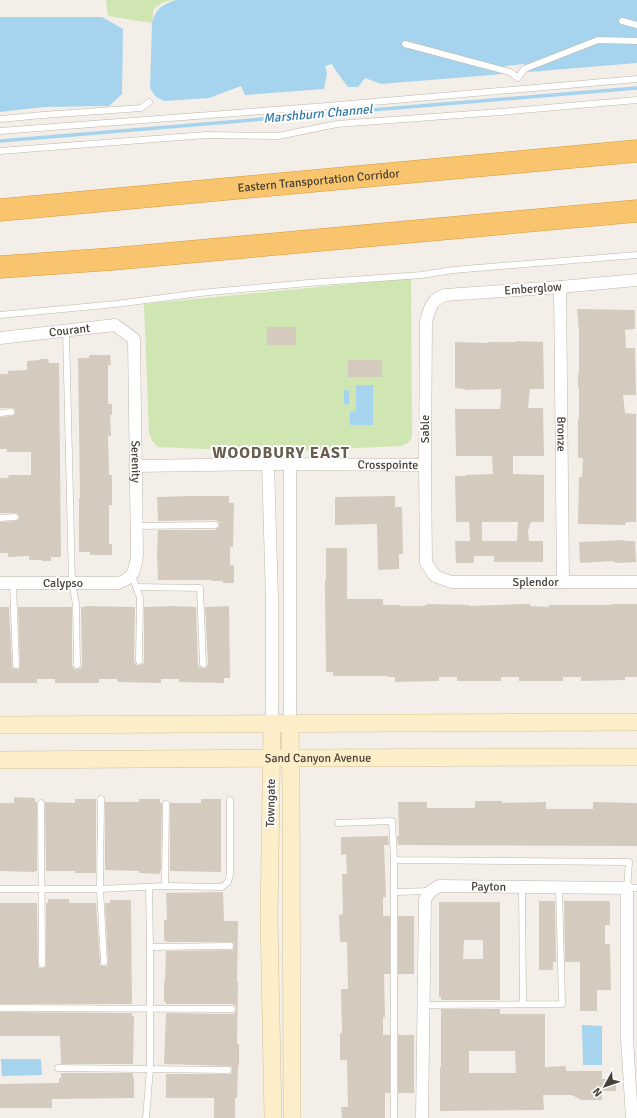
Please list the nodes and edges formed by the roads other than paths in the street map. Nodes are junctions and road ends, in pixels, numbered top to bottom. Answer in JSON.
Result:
{"nodes":[{"id":1,"x":622,"y":21,"type":"dead end"},
{"id":2,"x":637,"y":25,"type":"edge"},
{"id":3,"x":637,"y":41,"type":"edge"},
{"id":4,"x":405,"y":44,"type":"dead end"},
{"id":5,"x":637,"y":79,"type":"edge"},
{"id":6,"x":637,"y":100,"type":"edge"},
{"id":7,"x":149,"y":102,"type":"dead end"},
{"id":8,"x":0,"y":119,"type":"edge"},
{"id":9,"x":0,"y":131,"type":"edge"},
{"id":10,"x":0,"y":151,"type":"edge"},
{"id":11,"x":637,"y":151,"type":"edge"},
{"id":12,"x":0,"y":210,"type":"edge"},
{"id":13,"x":637,"y":211,"type":"edge"},
{"id":14,"x":637,"y":255,"type":"edge"},
{"id":15,"x":112,"y":259,"type":"junction"},
{"id":16,"x":0,"y":267,"type":"edge"},
{"id":17,"x":0,"y":279,"type":"edge"},
{"id":18,"x":637,"y":280,"type":"edge"},
{"id":19,"x":560,"y":287,"type":"junction"},
{"id":20,"x":432,"y":304,"type":"joint"},
{"id":21,"x":0,"y":315,"type":"edge"},
{"id":22,"x":66,"y":331,"type":"junction"},
{"id":23,"x":0,"y":338,"type":"edge"},
{"id":24,"x":134,"y":339,"type":"joint"},
{"id":25,"x":11,"y":412,"type":"dead end"},
{"id":26,"x":0,"y":413,"type":"edge"},
{"id":27,"x":268,"y":464,"type":"junction"},
{"id":28,"x":290,"y":464,"type":"junction"},
{"id":29,"x":425,"y":465,"type":"junction"},
{"id":30,"x":135,"y":466,"type":"junction"},
{"id":31,"x":15,"y":517,"type":"dead end"},
{"id":32,"x":0,"y":518,"type":"edge"},
{"id":33,"x":216,"y":525,"type":"dead end"},
{"id":34,"x":136,"y":526,"type":"junction"},
{"id":35,"x":435,"y":576,"type":"joint"},
{"id":36,"x":128,"y":578,"type":"junction"},
{"id":37,"x":563,"y":582,"type":"junction"},
{"id":38,"x":637,"y":582,"type":"edge"},
{"id":39,"x":0,"y":583,"type":"edge"},
{"id":40,"x":13,"y":583,"type":"junction"},
{"id":41,"x":72,"y":583,"type":"junction"},
{"id":42,"x":136,"y":587,"type":"junction"},
{"id":43,"x":139,"y":661,"type":"dead end"},
{"id":44,"x":203,"y":664,"type":"dead end"},
{"id":45,"x":16,"y":665,"type":"dead end"},
{"id":46,"x":77,"y":665,"type":"dead end"},
{"id":47,"x":637,"y":722,"type":"edge"},
{"id":48,"x":272,"y":723,"type":"junction"},
{"id":49,"x":290,"y":723,"type":"junction"},
{"id":50,"x":0,"y":725,"type":"edge"},
{"id":51,"x":637,"y":757,"type":"edge"},
{"id":52,"x":272,"y":758,"type":"junction"},
{"id":53,"x":290,"y":758,"type":"junction"},
{"id":54,"x":0,"y":760,"type":"edge"},
{"id":55,"x":101,"y":799,"type":"dead end"},
{"id":56,"x":230,"y":800,"type":"dead end"},
{"id":57,"x":41,"y":803,"type":"dead end"},
{"id":58,"x":166,"y":804,"type":"dead end"},
{"id":59,"x":338,"y":823,"type":"dead end"},
{"id":60,"x":394,"y":860,"type":"junction"},
{"id":61,"x":629,"y":862,"type":"junction"},
{"id":62,"x":637,"y":862,"type":"edge"},
{"id":63,"x":165,"y":886,"type":"junction"},
{"id":64,"x":149,"y":887,"type":"junction"},
{"id":65,"x":522,"y":887,"type":"junction"},
{"id":66,"x":559,"y":887,"type":"junction"},
{"id":67,"x":41,"y":888,"type":"junction"},
{"id":68,"x":632,"y":888,"type":"edge"},
{"id":69,"x":0,"y":889,"type":"edge"},
{"id":70,"x":100,"y":889,"type":"junction"},
{"id":71,"x":431,"y":891,"type":"junction"},
{"id":72,"x":394,"y":892,"type":"junction"},
{"id":73,"x":230,"y":946,"type":"dead end"},
{"id":74,"x":150,"y":947,"type":"junction"},
{"id":75,"x":104,"y":962,"type":"dead end"},
{"id":76,"x":42,"y":964,"type":"dead end"},
{"id":77,"x":523,"y":1004,"type":"junction"},
{"id":78,"x":424,"y":1005,"type":"junction"},
{"id":79,"x":0,"y":1008,"type":"edge"},
{"id":80,"x":232,"y":1009,"type":"dead end"},
{"id":81,"x":150,"y":1010,"type":"junction"},
{"id":82,"x":632,"y":1038,"type":"edge"},
{"id":83,"x":58,"y":1068,"type":"dead end"},
{"id":84,"x":150,"y":1070,"type":"junction"},
{"id":85,"x":228,"y":1070,"type":"dead end"},
{"id":86,"x":146,"y":1118,"type":"edge"},
{"id":87,"x":273,"y":1118,"type":"edge"},
{"id":88,"x":292,"y":1118,"type":"edge"},
{"id":89,"x":394,"y":1118,"type":"edge"},
{"id":90,"x":422,"y":1118,"type":"edge"},
{"id":91,"x":632,"y":1118,"type":"edge"}],
"edges":[{"from":1,"to":2,"type":"lane"},
{"from":3,"to":4,"type":"lane"},
{"from":5,"to":9,"type":"lane"},
{"from":6,"to":10,"type":"lane"},
{"from":7,"to":8,"type":"lane"},
{"from":11,"to":12,"type":"highway","name":"Eastern Transportation Corridor"},
{"from":13,"to":15,"type":"highway"},
{"from":14,"to":21,"type":"lane"},
{"from":15,"to":16,"type":"highway"},
{"from":15,"to":17,"type":"highway"},
{"from":18,"to":19,"type":"street","name":"Emberglow"},
{"from":19,"to":20,"type":"street","name":"Emberglow"},
{"from":19,"to":37,"type":"street","name":"Bronze"},
{"from":20,"to":29,"type":"street","name":"Sable"},
{"from":22,"to":23,"type":"street","name":"Courant"},
{"from":22,"to":24,"type":"street","name":"Courant"},
{"from":22,"to":41,"type":"lane"},
{"from":24,"to":30,"type":"street","name":"Serenity"},
{"from":25,"to":26,"type":"lane"},
{"from":27,"to":28,"type":"street","name":"Crosspointe"},
{"from":27,"to":30,"type":"street","name":"Crosspointe"},
{"from":27,"to":48,"type":"street","name":"Towngate"},
{"from":28,"to":29,"type":"street","name":"Crosspointe"},
{"from":28,"to":49,"type":"street","name":"Towngate"},
{"from":29,"to":35,"type":"street","name":"Sable"},
{"from":30,"to":34,"type":"street","name":"Serenity"},
{"from":31,"to":32,"type":"lane"},
{"from":33,"to":34,"type":"lane"},
{"from":34,"to":36,"type":"street","name":"Serenity"},
{"from":35,"to":37,"type":"street","name":"Splendor"},
{"from":36,"to":41,"type":"street","name":"Calypso"},
{"from":36,"to":42,"type":"lane"},
{"from":37,"to":38,"type":"street","name":"Splendor"},
{"from":39,"to":40,"type":"street","name":"Calypso"},
{"from":40,"to":41,"type":"street","name":"Calypso"},
{"from":40,"to":45,"type":"lane"},
{"from":41,"to":46,"type":"lane"},
{"from":42,"to":43,"type":"lane"},
{"from":42,"to":44,"type":"lane"},
{"from":47,"to":49,"type":"main road"},
{"from":48,"to":49,"type":"main road"},
{"from":48,"to":50,"type":"main road"},
{"from":48,"to":52,"type":"main road","name":"Towngate"},
{"from":49,"to":53,"type":"main road","name":"Towngate"},
{"from":51,"to":53,"type":"main road","name":"Sand Canyon Avenue"},
{"from":52,"to":53,"type":"main road","name":"Sand Canyon Avenue"},
{"from":52,"to":54,"type":"main road","name":"Sand Canyon Avenue"},
{"from":52,"to":87,"type":"main road","name":"Towngate"},
{"from":53,"to":88,"type":"main road","name":"Towngate"},
{"from":55,"to":70,"type":"lane"},
{"from":56,"to":63,"type":"lane"},
{"from":57,"to":67,"type":"lane"},
{"from":58,"to":63,"type":"lane"},
{"from":59,"to":60,"type":"lane"},
{"from":60,"to":61,"type":"lane"},
{"from":60,"to":72,"type":"lane"},
{"from":61,"to":62,"type":"lane"},
{"from":61,"to":68,"type":"lane"},
{"from":63,"to":64,"type":"lane"},
{"from":64,"to":70,"type":"lane"},
{"from":64,"to":74,"type":"lane"},
{"from":65,"to":66,"type":"street","name":"Payton"},
{"from":65,"to":71,"type":"street","name":"Payton"},
{"from":65,"to":77,"type":"lane"},
{"from":66,"to":68,"type":"street","name":"Payton"},
{"from":66,"to":77,"type":"lane"},
{"from":67,"to":69,"type":"lane"},
{"from":67,"to":70,"type":"lane"},
{"from":67,"to":76,"type":"lane"},
{"from":68,"to":82,"type":"street"},
{"from":70,"to":75,"type":"lane"},
{"from":71,"to":72,"type":"lane"},
{"from":71,"to":78,"type":"street"},
{"from":72,"to":89,"type":"lane"},
{"from":73,"to":74,"type":"lane"},
{"from":74,"to":81,"type":"lane"},
{"from":77,"to":78,"type":"lane"},
{"from":78,"to":90,"type":"street"},
{"from":79,"to":81,"type":"lane"},
{"from":80,"to":81,"type":"lane"},
{"from":81,"to":84,"type":"lane"},
{"from":82,"to":91,"type":"street"},
{"from":83,"to":84,"type":"lane"},
{"from":84,"to":85,"type":"lane"},
{"from":84,"to":86,"type":"lane"}]}
